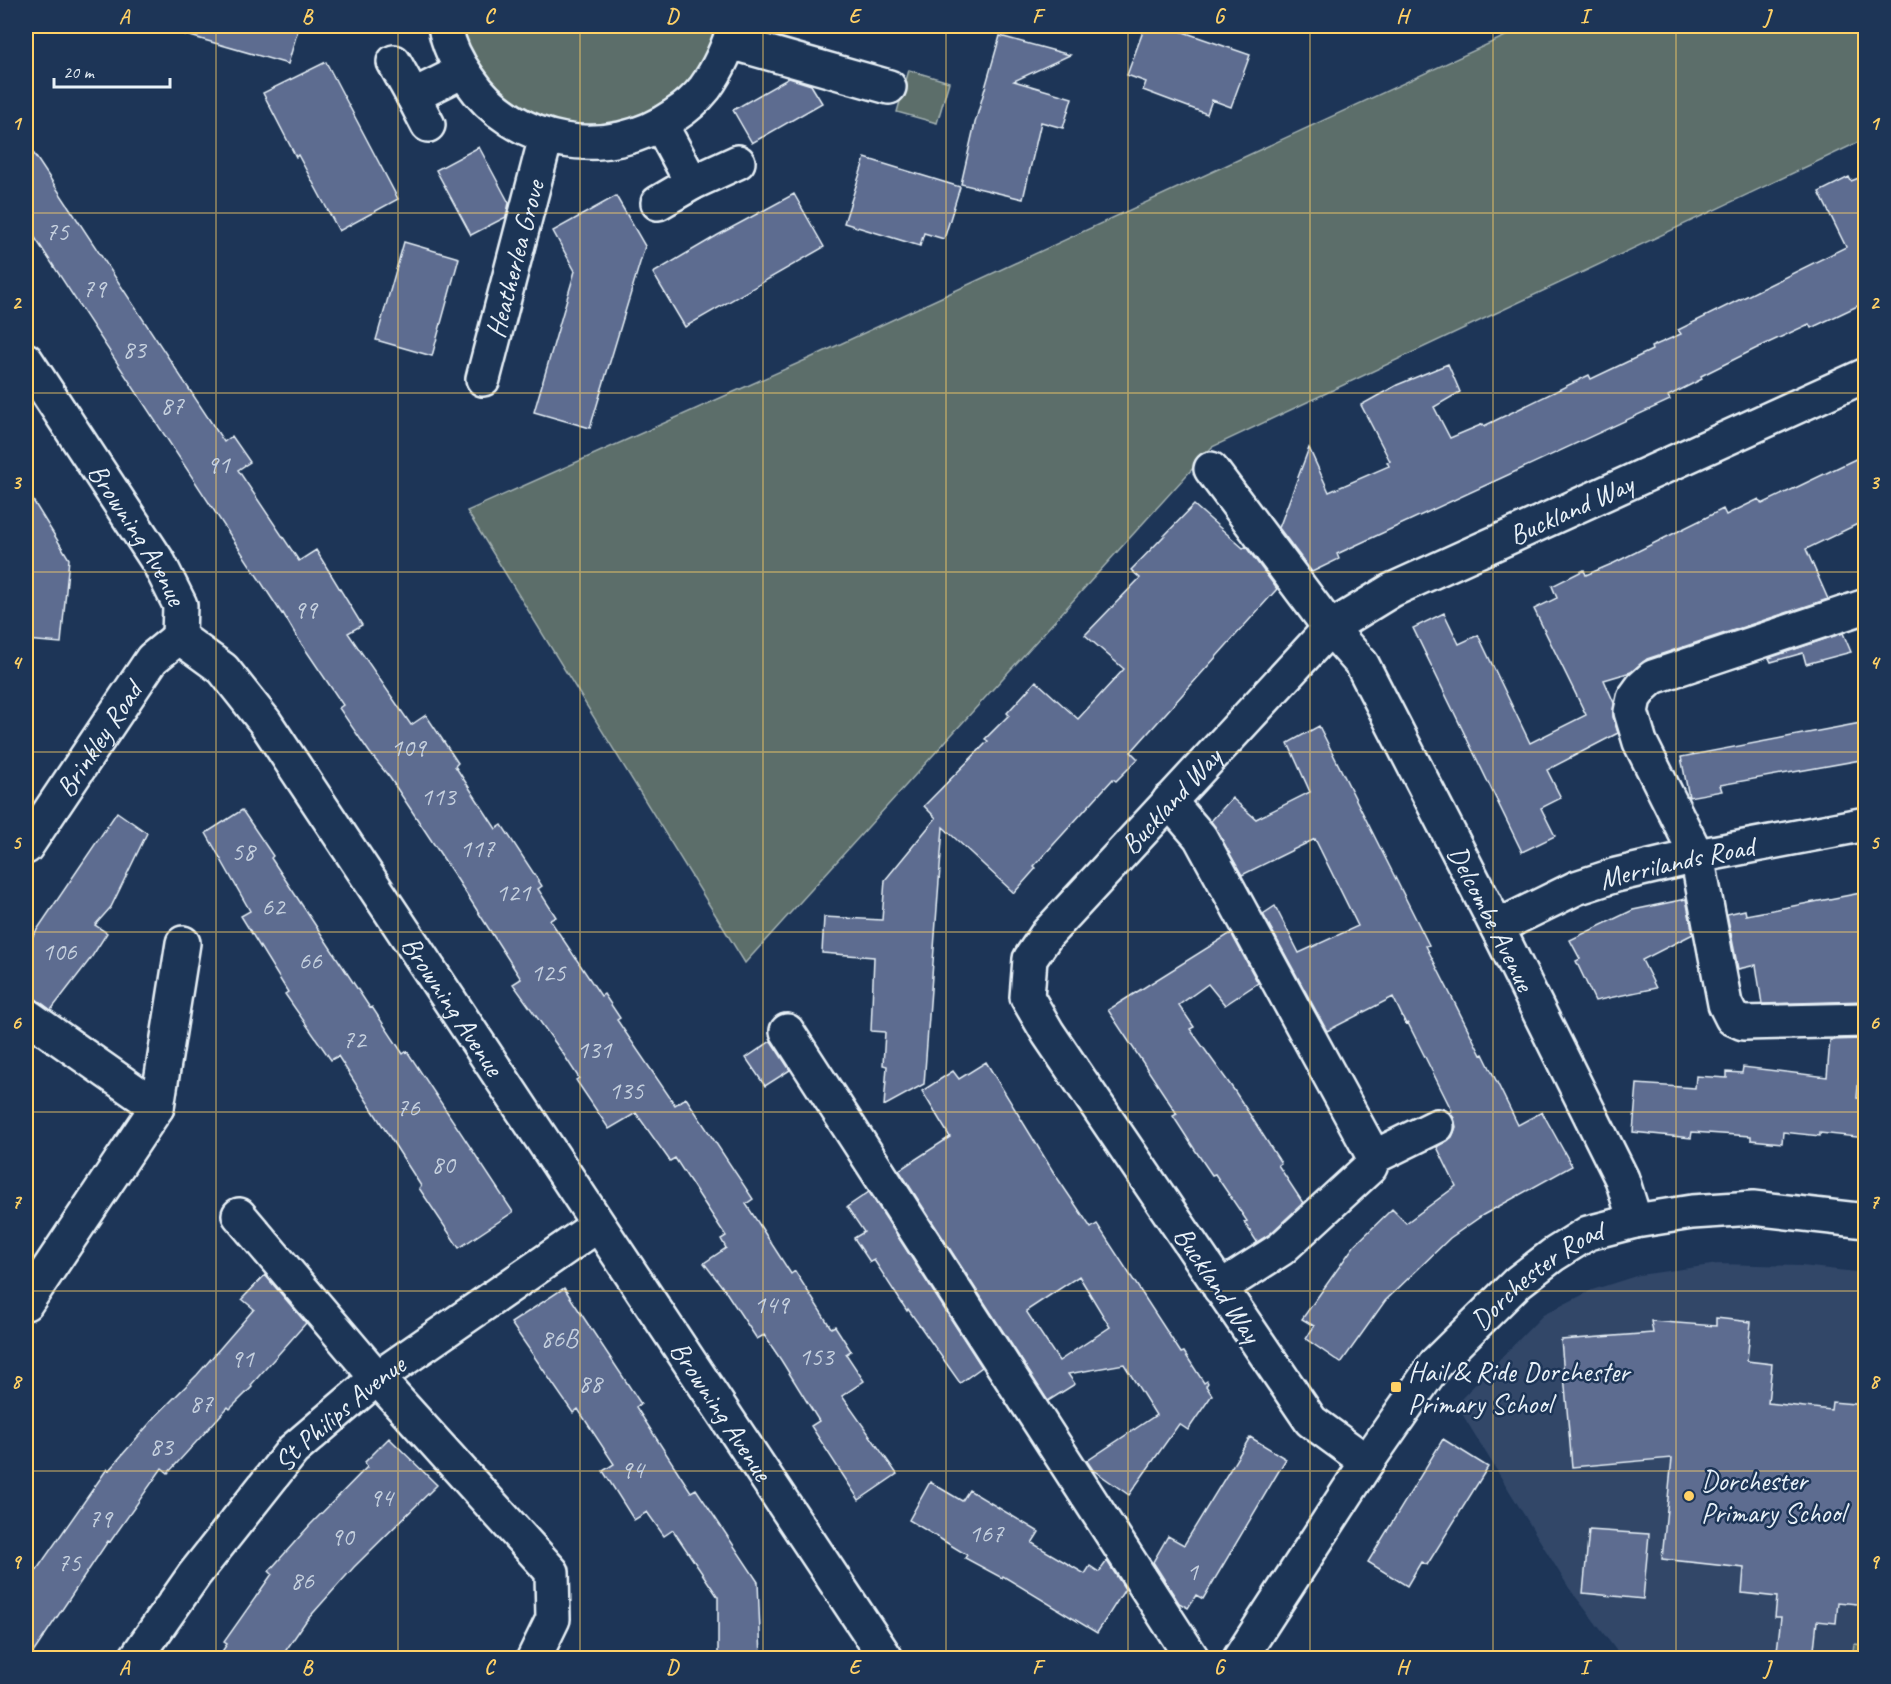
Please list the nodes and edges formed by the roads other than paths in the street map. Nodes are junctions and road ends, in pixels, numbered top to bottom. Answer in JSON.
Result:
{"nodes":[{"id":1,"x":445,"y":26,"type":"edge"},
{"id":2,"x":732,"y":34,"type":"edge"},
{"id":3,"x":394,"y":62,"type":"dead end"},
{"id":4,"x":463,"y":71,"type":"junction"},
{"id":5,"x":890,"y":87,"type":"dead end"},
{"id":6,"x":413,"y":96,"type":"junction"},
{"id":7,"x":428,"y":125,"type":"dead end"},
{"id":8,"x":661,"y":125,"type":"junction"},
{"id":9,"x":546,"y":137,"type":"junction"},
{"id":10,"x":738,"y":162,"type":"dead end"},
{"id":11,"x":692,"y":183,"type":"junction"},
{"id":12,"x":658,"y":203,"type":"dead end"},
{"id":13,"x":26,"y":360,"type":"edge"},
{"id":14,"x":1866,"y":375,"type":"edge"},
{"id":15,"x":483,"y":380,"type":"dead end"},
{"id":16,"x":1211,"y":469,"type":"dead end"},
{"id":17,"x":1866,"y":606,"type":"edge"},
{"id":18,"x":1330,"y":628,"type":"junction"},
{"id":19,"x":179,"y":637,"type":"junction"},
{"id":20,"x":1169,"y":801,"type":"junction"},
{"id":21,"x":1866,"y":824,"type":"edge"},
{"id":22,"x":26,"y":847,"type":"edge"},
{"id":23,"x":1697,"y":856,"type":"junction"},
{"id":24,"x":1497,"y":927,"type":"junction"},
{"id":25,"x":183,"y":943,"type":"dead end"},
{"id":26,"x":26,"y":1015,"type":"edge"},
{"id":27,"x":1866,"y":1020,"type":"edge"},
{"id":28,"x":787,"y":1031,"type":"dead end"},
{"id":29,"x":157,"y":1107,"type":"junction"},
{"id":30,"x":1437,"y":1126,"type":"dead end"},
{"id":31,"x":1374,"y":1157,"type":"junction"},
{"id":32,"x":239,"y":1215,"type":"dead end"},
{"id":33,"x":1635,"y":1221,"type":"junction"},
{"id":34,"x":1866,"y":1221,"type":"edge"},
{"id":35,"x":598,"y":1225,"type":"junction"},
{"id":36,"x":1220,"y":1288,"type":"junction"},
{"id":37,"x":26,"y":1303,"type":"edge"},
{"id":38,"x":377,"y":1378,"type":"junction"},
{"id":39,"x":1367,"y":1462,"type":"junction"},
{"id":40,"x":136,"y":1659,"type":"edge"},
{"id":41,"x":534,"y":1659,"type":"edge"},
{"id":42,"x":886,"y":1659,"type":"edge"},
{"id":43,"x":1192,"y":1659,"type":"edge"},
{"id":44,"x":1240,"y":1659,"type":"edge"}],
"edges":[{"from":1,"to":4,"type":"street"},
{"from":2,"to":5,"type":"street"},
{"from":2,"to":8,"type":"street"},
{"from":3,"to":6,"type":"street"},
{"from":4,"to":6,"type":"street"},
{"from":4,"to":9,"type":"street"},
{"from":6,"to":7,"type":"street"},
{"from":8,"to":9,"type":"street"},
{"from":8,"to":11,"type":"street"},
{"from":9,"to":15,"type":"street","name":"Heatherlea Grove"},
{"from":10,"to":11,"type":"street"},
{"from":11,"to":12,"type":"street"},
{"from":13,"to":19,"type":"street","name":"Browning Avenue"},
{"from":14,"to":18,"type":"street","name":"Buckland Way"},
{"from":16,"to":18,"type":"street","name":"Delcombe Avenue"},
{"from":17,"to":23,"type":"street"},
{"from":18,"to":20,"type":"street","name":"Buckland Way"},
{"from":18,"to":24,"type":"street","name":"Delcombe Avenue"},
{"from":19,"to":22,"type":"street","name":"Brinkley Road"},
{"from":19,"to":35,"type":"street","name":"Browning Avenue"},
{"from":20,"to":31,"type":"street"},
{"from":20,"to":36,"type":"street","name":"Buckland Way"},
{"from":21,"to":23,"type":"street","name":"Merrilands Road"},
{"from":23,"to":24,"type":"street","name":"Merrilands Road"},
{"from":23,"to":27,"type":"street"},
{"from":24,"to":33,"type":"street","name":"Delcombe Avenue"},
{"from":25,"to":29,"type":"street"},
{"from":26,"to":29,"type":"street"},
{"from":28,"to":43,"type":"street"},
{"from":29,"to":37,"type":"street"},
{"from":30,"to":31,"type":"street"},
{"from":31,"to":36,"type":"street"},
{"from":32,"to":38,"type":"street"},
{"from":33,"to":34,"type":"street","name":"Dorchester Road"},
{"from":33,"to":39,"type":"street","name":"Dorchester Road"},
{"from":35,"to":38,"type":"street","name":"St Philips Avenue"},
{"from":35,"to":42,"type":"street","name":"Browning Avenue"},
{"from":36,"to":39,"type":"street","name":"Buckland Way"},
{"from":38,"to":40,"type":"street","name":"St Philips Avenue"},
{"from":38,"to":41,"type":"street"},
{"from":39,"to":44,"type":"street","name":"Dorchester Road"}]}
